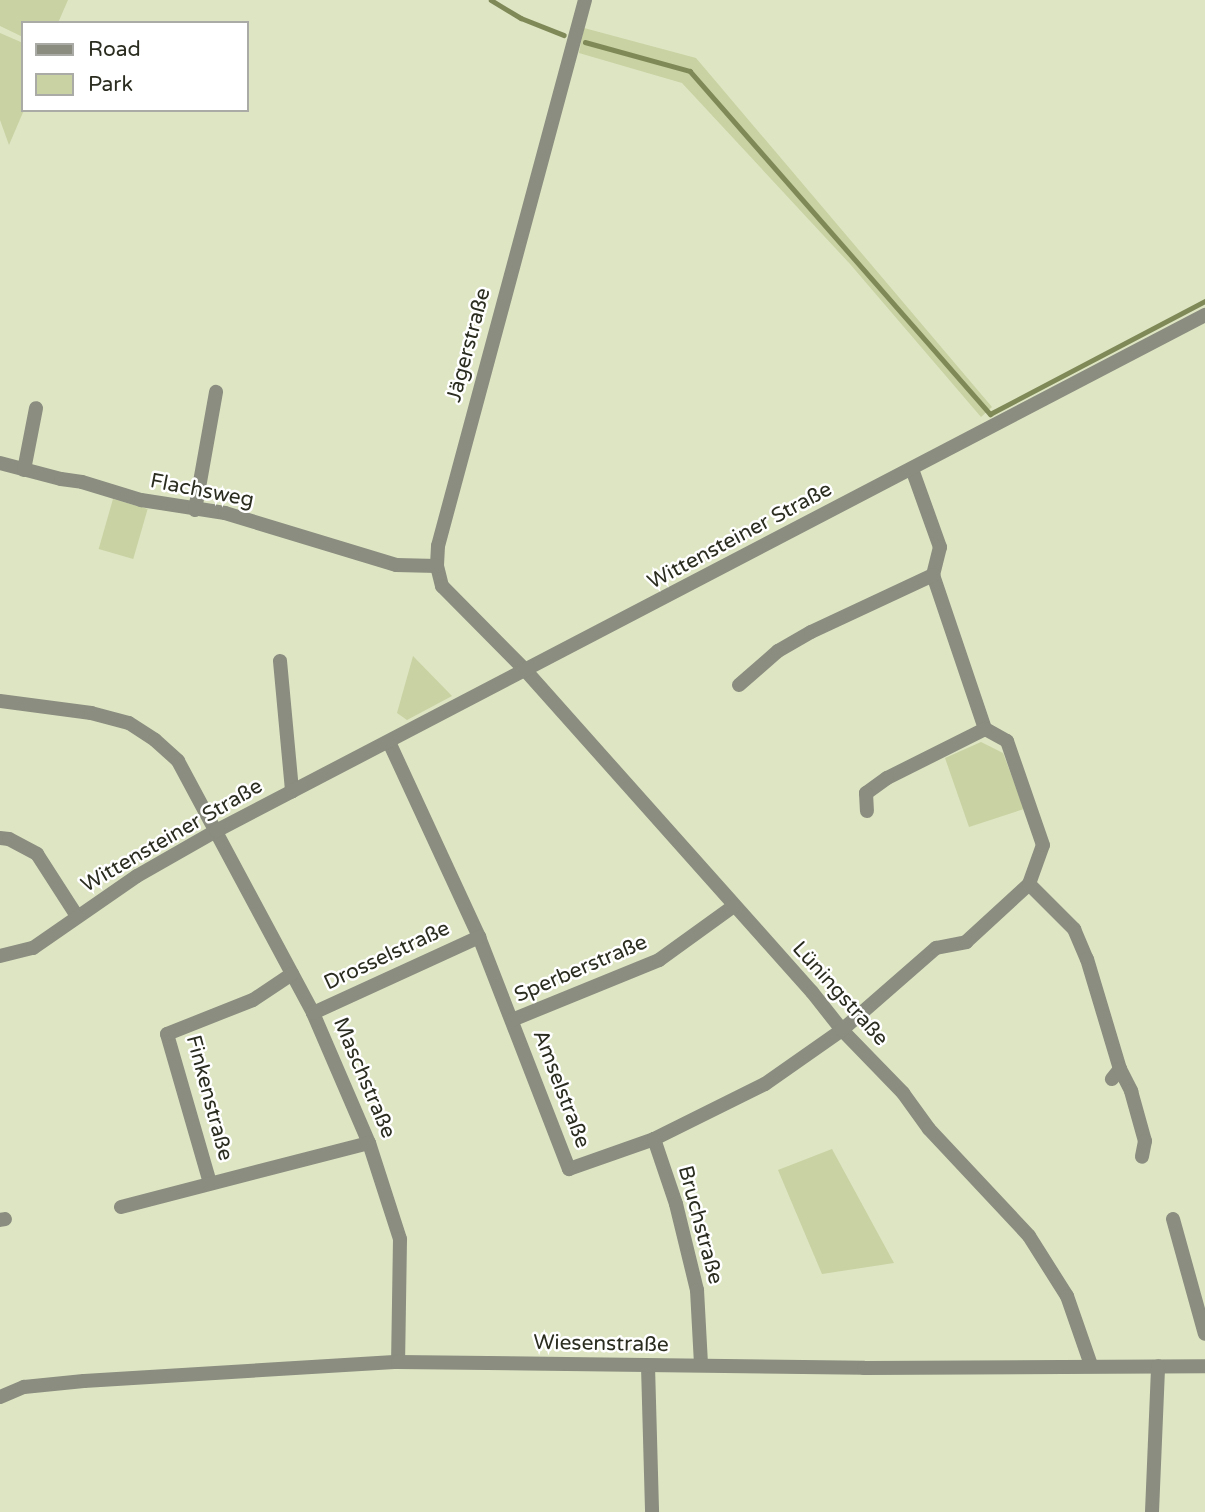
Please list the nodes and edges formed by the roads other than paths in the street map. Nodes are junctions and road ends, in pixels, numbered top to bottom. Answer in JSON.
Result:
{"nodes":[{"id":1,"x":585,"y":0,"type":"edge"},
{"id":2,"x":1205,"y":315,"type":"edge"},
{"id":3,"x":216,"y":392,"type":"dead end"},
{"id":4,"x":36,"y":408,"type":"dead end"},
{"id":5,"x":0,"y":463,"type":"edge"},
{"id":6,"x":912,"y":469,"type":"junction"},
{"id":7,"x":24,"y":470,"type":"junction"},
{"id":8,"x":195,"y":510,"type":"junction"},
{"id":9,"x":437,"y":566,"type":"junction"},
{"id":10,"x":933,"y":575,"type":"junction"},
{"id":11,"x":280,"y":661,"type":"dead end"},
{"id":12,"x":526,"y":671,"type":"junction"},
{"id":13,"x":739,"y":685,"type":"dead end"},
{"id":14,"x":0,"y":701,"type":"edge"},
{"id":15,"x":985,"y":729,"type":"junction"},
{"id":16,"x":388,"y":742,"type":"junction"},
{"id":17,"x":292,"y":791,"type":"junction"},
{"id":18,"x":867,"y":811,"type":"dead end"},
{"id":19,"x":216,"y":831,"type":"junction"},
{"id":20,"x":0,"y":838,"type":"edge"},
{"id":21,"x":1029,"y":884,"type":"junction"},
{"id":22,"x":733,"y":906,"type":"junction"},
{"id":23,"x":77,"y":916,"type":"junction"},
{"id":24,"x":479,"y":937,"type":"junction"},
{"id":25,"x":0,"y":956,"type":"edge"},
{"id":26,"x":292,"y":974,"type":"junction"},
{"id":27,"x":313,"y":1013,"type":"junction"},
{"id":28,"x":512,"y":1020,"type":"junction"},
{"id":29,"x":842,"y":1030,"type":"junction"},
{"id":30,"x":654,"y":1139,"type":"junction"},
{"id":31,"x":369,"y":1143,"type":"junction"},
{"id":32,"x":1142,"y":1157,"type":"dead end"},
{"id":33,"x":210,"y":1183,"type":"junction"},
{"id":34,"x":121,"y":1207,"type":"dead end"},
{"id":35,"x":1173,"y":1219,"type":"dead end"},
{"id":36,"x":1205,"y":1334,"type":"edge"},
{"id":37,"x":398,"y":1362,"type":"junction"},
{"id":38,"x":701,"y":1365,"type":"junction"},
{"id":39,"x":1091,"y":1365,"type":"junction"},
{"id":40,"x":648,"y":1366,"type":"junction"},
{"id":41,"x":1158,"y":1366,"type":"junction"},
{"id":42,"x":1205,"y":1366,"type":"edge"},
{"id":43,"x":0,"y":1397,"type":"edge"},
{"id":44,"x":652,"y":1512,"type":"edge"},
{"id":45,"x":1152,"y":1512,"type":"edge"}],
"edges":[{"from":1,"to":9,"type":"street","name":"Jägerstraße"},
{"from":2,"to":6,"type":"street","name":"Wittensteiner Straße"},
{"from":3,"to":8,"type":"street"},
{"from":4,"to":7,"type":"street"},
{"from":5,"to":7,"type":"street","name":"Flachsweg"},
{"from":6,"to":10,"type":"street"},
{"from":6,"to":12,"type":"street","name":"Wittensteiner Straße"},
{"from":7,"to":8,"type":"street","name":"Flachsweg"},
{"from":8,"to":9,"type":"street","name":"Flachsweg"},
{"from":9,"to":12,"type":"street"},
{"from":10,"to":13,"type":"street"},
{"from":10,"to":15,"type":"street"},
{"from":11,"to":17,"type":"street","name":"Wittensteiner Straße"},
{"from":12,"to":16,"type":"street","name":"Wittensteiner Straße"},
{"from":12,"to":22,"type":"street","name":"Lüningstraße"},
{"from":14,"to":19,"type":"street","name":"Maschstraße"},
{"from":15,"to":18,"type":"street"},
{"from":15,"to":21,"type":"street"},
{"from":16,"to":17,"type":"street","name":"Wittensteiner Straße"},
{"from":16,"to":24,"type":"street","name":"Amselstraße"},
{"from":17,"to":19,"type":"street","name":"Wittensteiner Straße"},
{"from":19,"to":23,"type":"street","name":"Wittensteiner Straße"},
{"from":19,"to":26,"type":"street","name":"Maschstraße"},
{"from":20,"to":23,"type":"street"},
{"from":21,"to":29,"type":"street","name":"Amselstraße"},
{"from":21,"to":32,"type":"street"},
{"from":22,"to":28,"type":"street","name":"Sperberstraße"},
{"from":22,"to":29,"type":"street","name":"Lüningstraße"},
{"from":23,"to":25,"type":"street","name":"Wittensteiner Straße"},
{"from":24,"to":27,"type":"street","name":"Drosselstraße"},
{"from":24,"to":28,"type":"street","name":"Amselstraße"},
{"from":26,"to":27,"type":"street","name":"Maschstraße"},
{"from":26,"to":33,"type":"street","name":"Finkenstraße"},
{"from":27,"to":31,"type":"street","name":"Maschstraße"},
{"from":28,"to":30,"type":"street","name":"Amselstraße"},
{"from":29,"to":30,"type":"street","name":"Amselstraße"},
{"from":29,"to":39,"type":"street","name":"Lüningstraße"},
{"from":30,"to":38,"type":"street","name":"Bruchstraße"},
{"from":31,"to":33,"type":"street","name":"Finkenstraße"},
{"from":31,"to":37,"type":"street","name":"Maschstraße"},
{"from":33,"to":34,"type":"street","name":"Finkenstraße"},
{"from":35,"to":36,"type":"street"},
{"from":37,"to":40,"type":"street","name":"Wiesenstraße"},
{"from":37,"to":43,"type":"street","name":"Wiesenstraße"},
{"from":38,"to":39,"type":"street","name":"Wiesenstraße"},
{"from":38,"to":40,"type":"street","name":"Wiesenstraße"},
{"from":39,"to":41,"type":"street","name":"Wiesenstraße"},
{"from":40,"to":44,"type":"street"},
{"from":41,"to":42,"type":"street","name":"Wiesenstraße"},
{"from":41,"to":45,"type":"street"}]}
